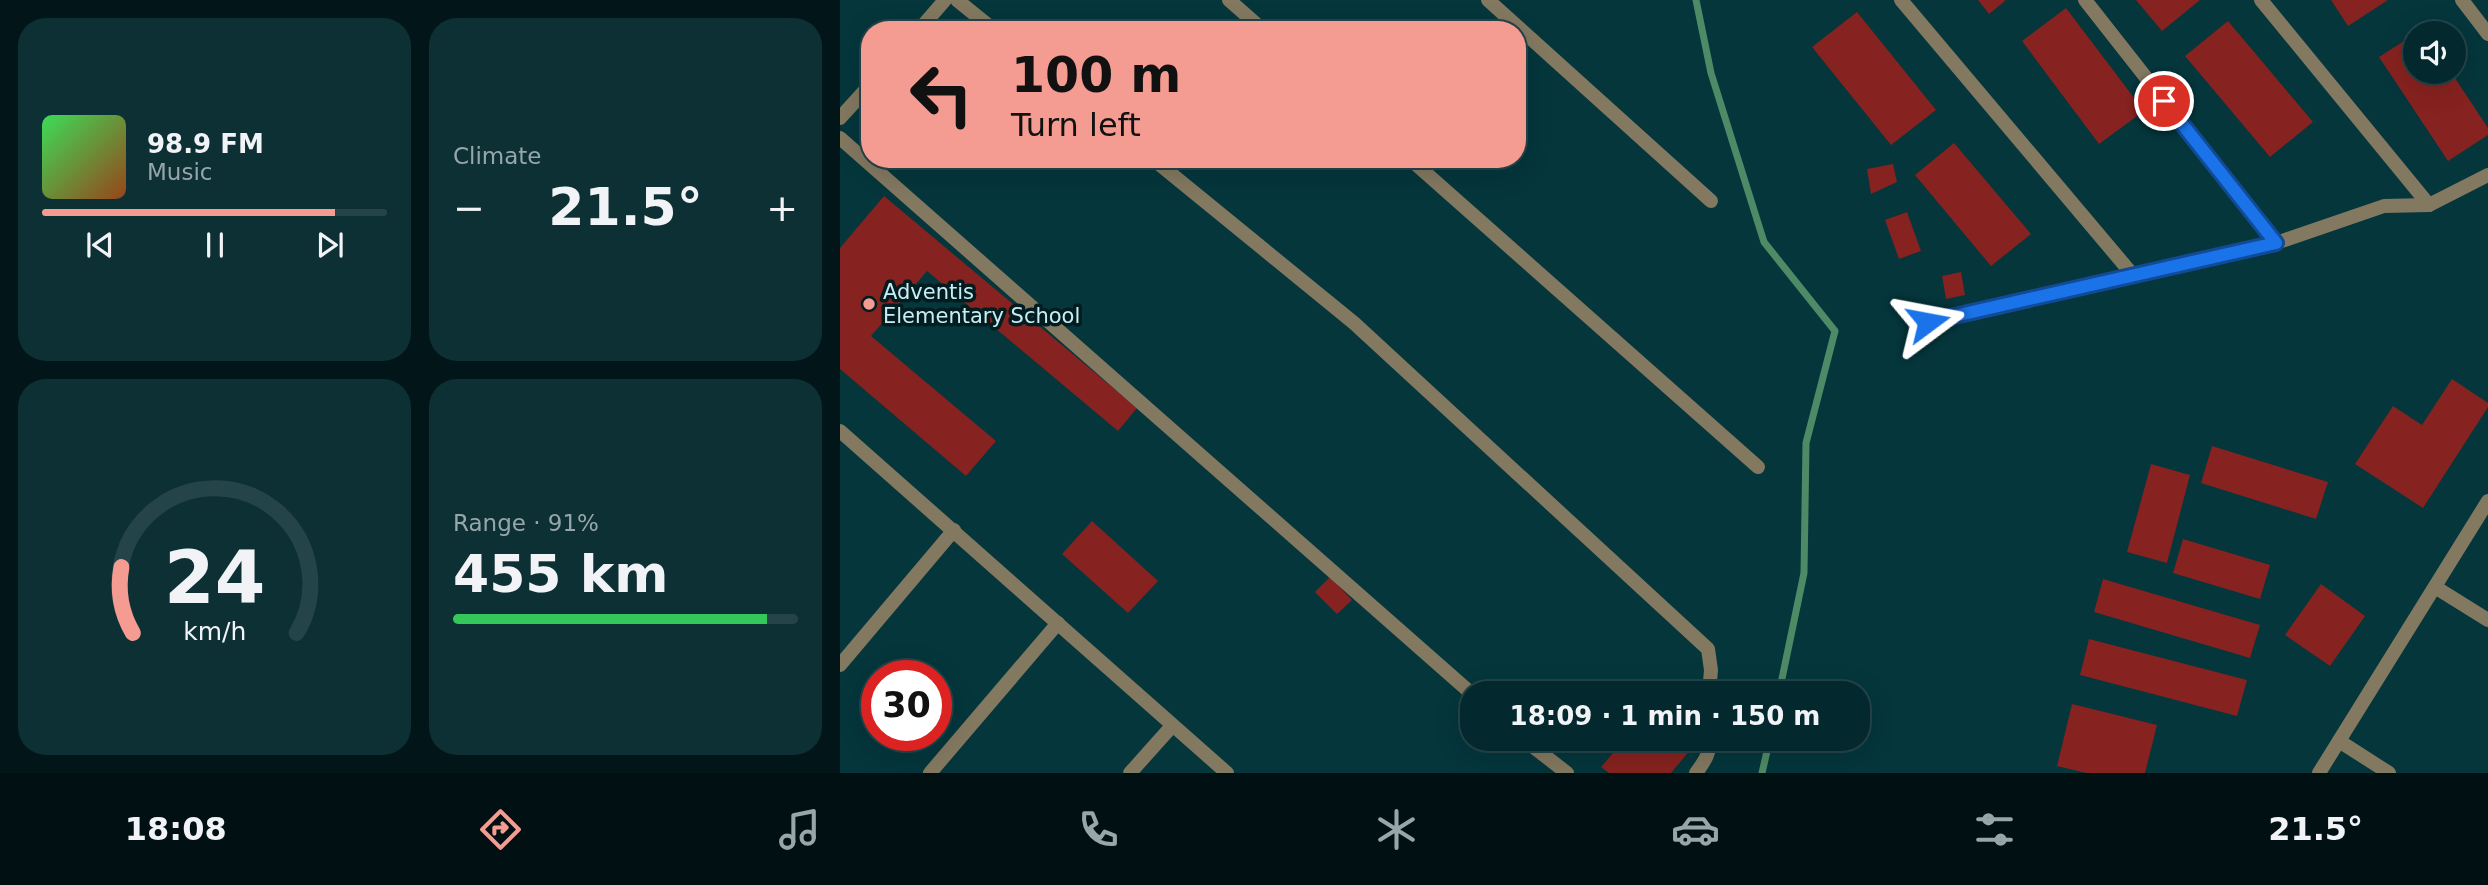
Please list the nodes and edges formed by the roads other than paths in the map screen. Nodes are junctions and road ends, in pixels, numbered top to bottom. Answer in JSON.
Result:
{"nodes":[{"id":1,"x":946,"y":0,"type":"edge"},
{"id":2,"x":957,"y":0,"type":"edge"},
{"id":3,"x":1229,"y":0,"type":"edge"},
{"id":4,"x":1488,"y":0,"type":"edge"},
{"id":5,"x":1901,"y":0,"type":"edge"},
{"id":6,"x":2085,"y":0,"type":"edge"},
{"id":7,"x":2261,"y":0,"type":"edge"},
{"id":8,"x":2462,"y":0,"type":"edge"},
{"id":9,"x":927,"y":21,"type":"edge"},
{"id":10,"x":983,"y":21,"type":"edge"},
{"id":11,"x":1253,"y":21,"type":"edge"},
{"id":12,"x":1511,"y":21,"type":"edge"},
{"id":13,"x":1526,"y":34,"type":"edge"},
{"id":14,"x":2488,"y":34,"type":"edge"},
{"id":15,"x":861,"y":95,"type":"edge"},
{"id":16,"x":840,"y":118,"type":"edge"},
{"id":17,"x":840,"y":138,"type":"edge"},
{"id":18,"x":861,"y":156,"type":"edge"},
{"id":19,"x":874,"y":168,"type":"edge"},
{"id":20,"x":1164,"y":168,"type":"edge"},
{"id":21,"x":1420,"y":168,"type":"edge"},
{"id":22,"x":2488,"y":175,"type":"edge"},
{"id":23,"x":1711,"y":201,"type":"dead end"},
{"id":24,"x":2429,"y":205,"type":"junction"},
{"id":25,"x":2276,"y":243,"type":"junction"},
{"id":26,"x":2132,"y":274,"type":"junction"},
{"id":27,"x":1928,"y":322,"type":"dead end"},
{"id":28,"x":842,"y":437,"type":"edge"},
{"id":29,"x":1758,"y":467,"type":"dead end"},
{"id":30,"x":2488,"y":501,"type":"edge"},
{"id":31,"x":954,"y":530,"type":"junction"},
{"id":32,"x":2435,"y":587,"type":"junction"},
{"id":33,"x":2488,"y":620,"type":"edge"},
{"id":34,"x":1058,"y":622,"type":"junction"},
{"id":35,"x":840,"y":665,"type":"edge"},
{"id":36,"x":1710,"y":681,"type":"edge"},
{"id":37,"x":1460,"y":683,"type":"edge"},
{"id":38,"x":1172,"y":726,"type":"junction"},
{"id":39,"x":2339,"y":741,"type":"junction"},
{"id":40,"x":1539,"y":751,"type":"edge"},
{"id":41,"x":1709,"y":751,"type":"edge"},
{"id":42,"x":930,"y":773,"type":"edge"},
{"id":43,"x":1130,"y":773,"type":"edge"},
{"id":44,"x":1227,"y":773,"type":"edge"},
{"id":45,"x":1567,"y":773,"type":"edge"},
{"id":46,"x":1696,"y":773,"type":"edge"},
{"id":47,"x":2319,"y":773,"type":"edge"},
{"id":48,"x":2389,"y":773,"type":"edge"}],
"edges":[{"from":1,"to":9,"type":"street"},
{"from":2,"to":10,"type":"street"},
{"from":3,"to":11,"type":"street"},
{"from":4,"to":12,"type":"street"},
{"from":5,"to":26,"type":"street"},
{"from":6,"to":25,"type":"street"},
{"from":7,"to":24,"type":"street"},
{"from":8,"to":14,"type":"street"},
{"from":13,"to":23,"type":"street"},
{"from":15,"to":16,"type":"street"},
{"from":17,"to":18,"type":"street"},
{"from":19,"to":37,"type":"street"},
{"from":20,"to":36,"type":"street"},
{"from":21,"to":29,"type":"street"},
{"from":22,"to":24,"type":"street"},
{"from":24,"to":25,"type":"street"},
{"from":25,"to":26,"type":"street"},
{"from":26,"to":27,"type":"street"},
{"from":28,"to":31,"type":"street"},
{"from":30,"to":32,"type":"street"},
{"from":31,"to":34,"type":"street"},
{"from":31,"to":35,"type":"street"},
{"from":32,"to":33,"type":"street"},
{"from":32,"to":39,"type":"street"},
{"from":34,"to":38,"type":"street"},
{"from":34,"to":42,"type":"street"},
{"from":38,"to":43,"type":"street"},
{"from":38,"to":44,"type":"street"},
{"from":39,"to":47,"type":"street"},
{"from":39,"to":48,"type":"street"},
{"from":40,"to":45,"type":"street"},
{"from":41,"to":46,"type":"street"}]}
